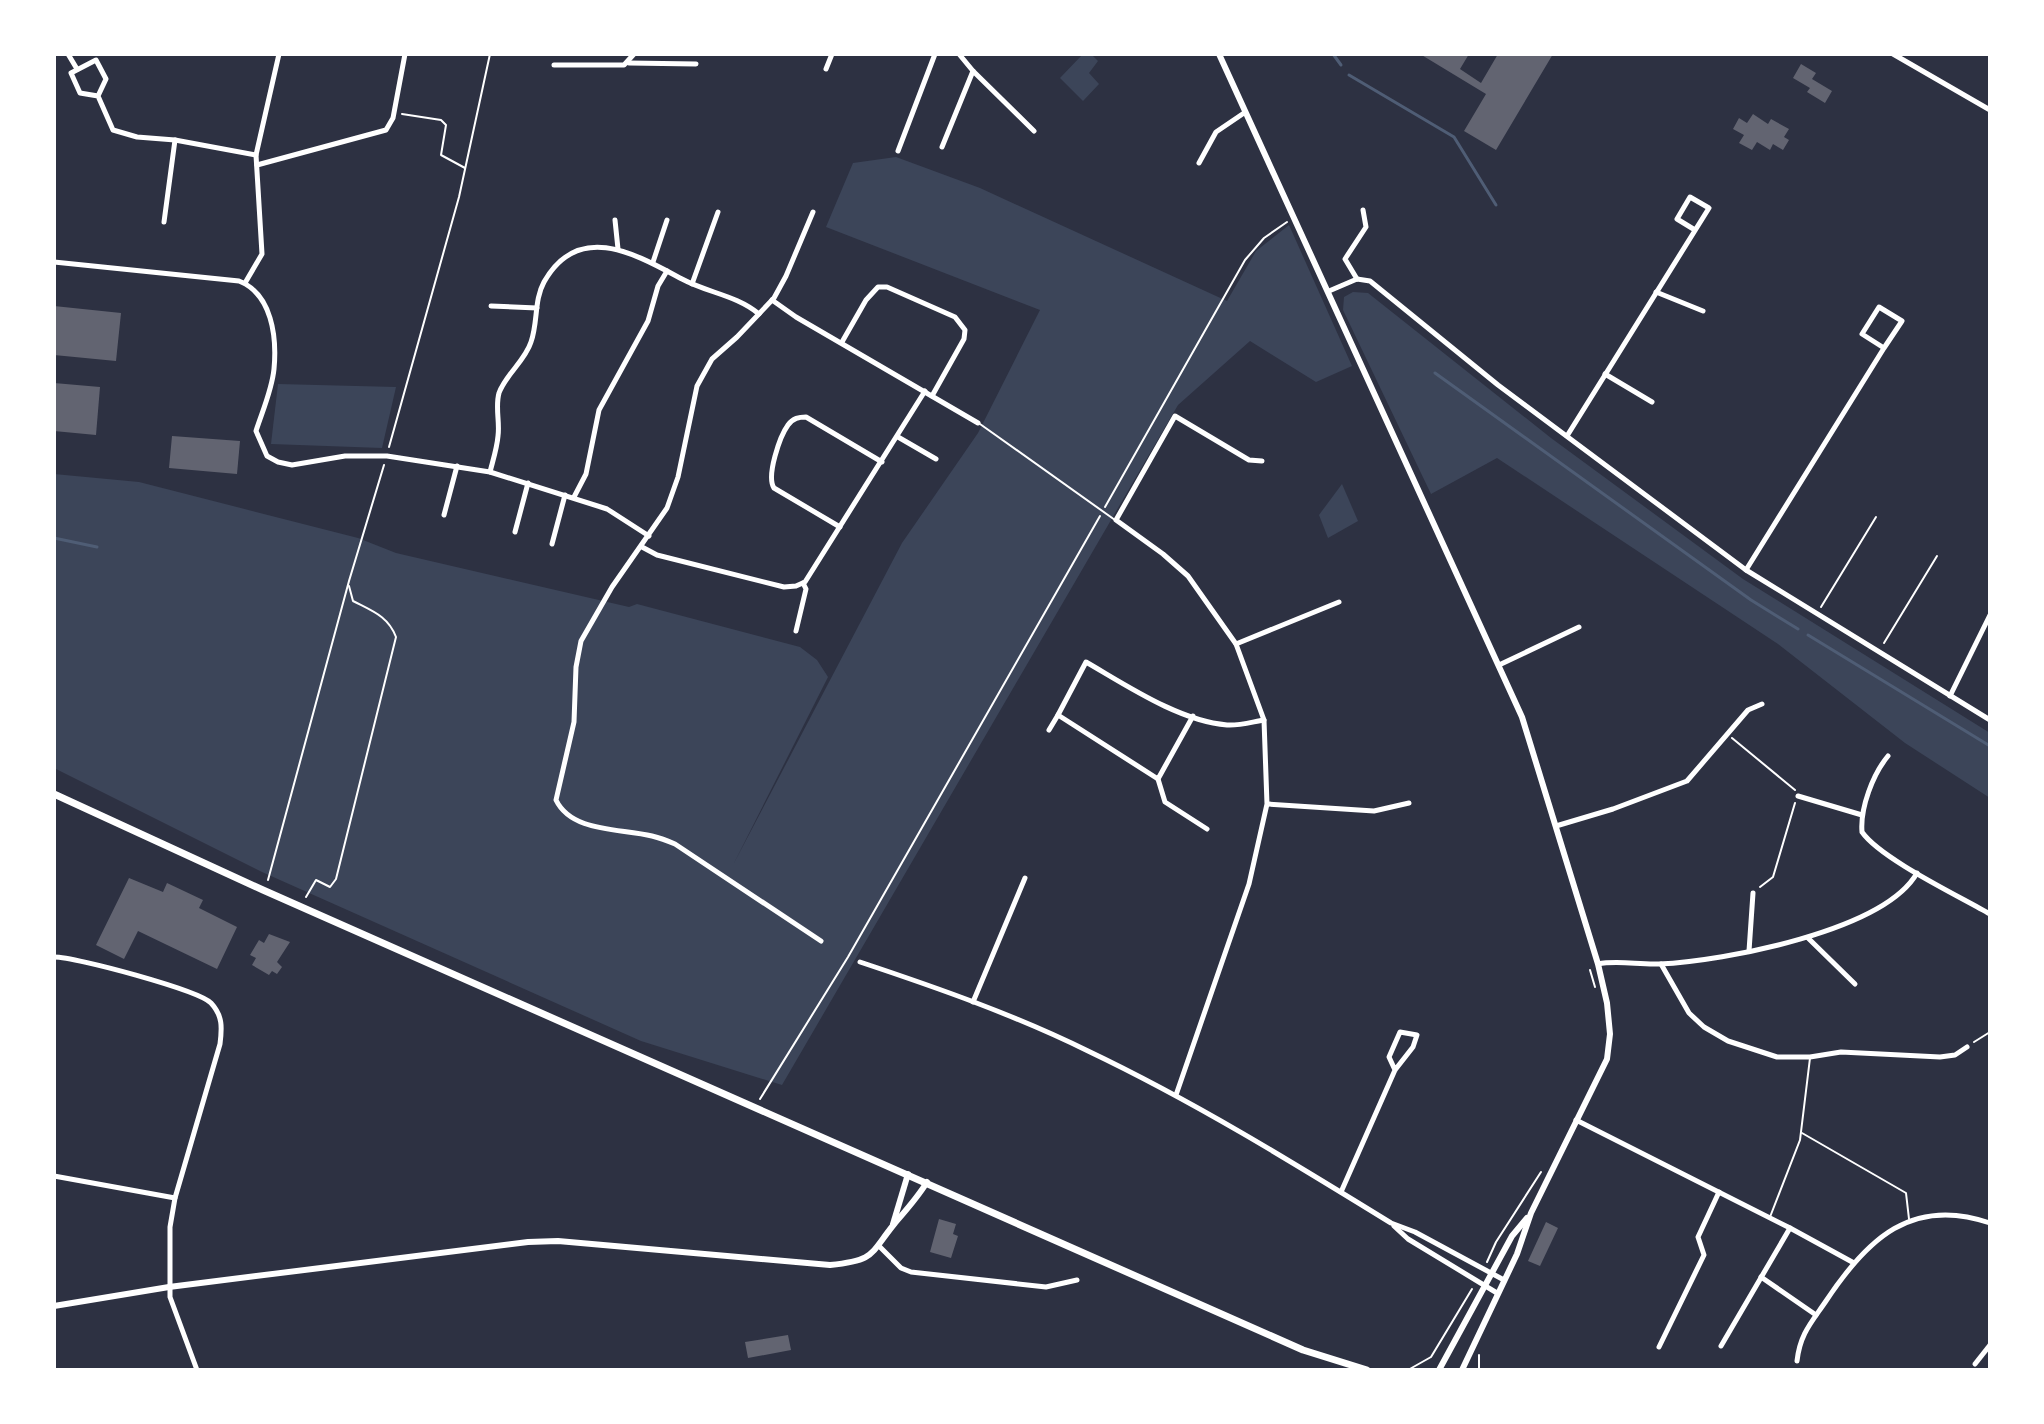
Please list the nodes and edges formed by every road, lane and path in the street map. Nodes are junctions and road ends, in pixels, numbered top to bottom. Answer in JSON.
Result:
{"nodes":[{"id":1,"x":68,"y":54,"type":"edge"},
{"id":2,"x":279,"y":54,"type":"edge"},
{"id":3,"x":405,"y":54,"type":"edge"},
{"id":4,"x":490,"y":54,"type":"edge"},
{"id":5,"x":634,"y":54,"type":"edge"},
{"id":6,"x":832,"y":54,"type":"edge"},
{"id":7,"x":935,"y":54,"type":"edge"},
{"id":8,"x":959,"y":54,"type":"edge"},
{"id":9,"x":1219,"y":54,"type":"edge"},
{"id":10,"x":1893,"y":54,"type":"edge"},
{"id":11,"x":628,"y":63,"type":"junction"},
{"id":12,"x":696,"y":64,"type":"dead end"},
{"id":13,"x":554,"y":65,"type":"dead end"},
{"id":14,"x":77,"y":69,"type":"junction"},
{"id":15,"x":826,"y":69,"type":"dead end"},
{"id":16,"x":973,"y":71,"type":"junction"},
{"id":17,"x":98,"y":96,"type":"junction"},
{"id":18,"x":1990,"y":110,"type":"edge"},
{"id":19,"x":1244,"y":113,"type":"junction"},
{"id":20,"x":397,"y":118,"type":"dead end"},
{"id":21,"x":1034,"y":131,"type":"dead end"},
{"id":22,"x":175,"y":140,"type":"junction"},
{"id":23,"x":942,"y":147,"type":"dead end"},
{"id":24,"x":898,"y":151,"type":"dead end"},
{"id":25,"x":256,"y":155,"type":"junction"},
{"id":26,"x":1199,"y":163,"type":"dead end"},
{"id":27,"x":257,"y":165,"type":"junction"},
{"id":28,"x":465,"y":168,"type":"junction"},
{"id":29,"x":1363,"y":210,"type":"dead end"},
{"id":30,"x":718,"y":212,"type":"dead end"},
{"id":31,"x":813,"y":212,"type":"dead end"},
{"id":32,"x":615,"y":220,"type":"dead end"},
{"id":33,"x":667,"y":220,"type":"dead end"},
{"id":34,"x":164,"y":222,"type":"dead end"},
{"id":35,"x":1288,"y":222,"type":"dead end"},
{"id":36,"x":1695,"y":230,"type":"junction"},
{"id":37,"x":618,"y":249,"type":"junction"},
{"id":38,"x":54,"y":262,"type":"edge"},
{"id":39,"x":653,"y":262,"type":"junction"},
{"id":40,"x":667,"y":271,"type":"junction"},
{"id":41,"x":1357,"y":279,"type":"junction"},
{"id":42,"x":245,"y":283,"type":"junction"},
{"id":43,"x":692,"y":284,"type":"junction"},
{"id":44,"x":1329,"y":291,"type":"junction"},
{"id":45,"x":1656,"y":292,"type":"junction"},
{"id":46,"x":772,"y":300,"type":"junction"},
{"id":47,"x":491,"y":306,"type":"dead end"},
{"id":48,"x":537,"y":308,"type":"junction"},
{"id":49,"x":1703,"y":311,"type":"dead end"},
{"id":50,"x":759,"y":314,"type":"junction"},
{"id":51,"x":842,"y":342,"type":"junction"},
{"id":52,"x":1884,"y":348,"type":"junction"},
{"id":53,"x":1605,"y":374,"type":"junction"},
{"id":54,"x":925,"y":391,"type":"junction"},
{"id":55,"x":932,"y":396,"type":"junction"},
{"id":56,"x":1652,"y":402,"type":"dead end"},
{"id":57,"x":978,"y":423,"type":"joint"},
{"id":58,"x":1567,"y":436,"type":"junction"},
{"id":59,"x":898,"y":437,"type":"junction"},
{"id":60,"x":387,"y":456,"type":"junction"},
{"id":61,"x":936,"y":459,"type":"dead end"},
{"id":62,"x":1262,"y":461,"type":"dead end"},
{"id":63,"x":882,"y":462,"type":"junction"},
{"id":64,"x":457,"y":466,"type":"junction"},
{"id":65,"x":490,"y":472,"type":"junction"},
{"id":66,"x":528,"y":483,"type":"junction"},
{"id":67,"x":565,"y":495,"type":"junction"},
{"id":68,"x":574,"y":497,"type":"junction"},
{"id":69,"x":1102,"y":511,"type":"junction"},
{"id":70,"x":444,"y":515,"type":"dead end"},
{"id":71,"x":1876,"y":517,"type":"dead end"},
{"id":72,"x":1116,"y":520,"type":"junction"},
{"id":73,"x":840,"y":527,"type":"junction"},
{"id":74,"x":515,"y":532,"type":"dead end"},
{"id":75,"x":649,"y":536,"type":"junction"},
{"id":76,"x":552,"y":544,"type":"dead end"},
{"id":77,"x":642,"y":547,"type":"junction"},
{"id":78,"x":1937,"y":556,"type":"dead end"},
{"id":79,"x":1746,"y":570,"type":"junction"},
{"id":80,"x":349,"y":581,"type":"junction"},
{"id":81,"x":803,"y":583,"type":"junction"},
{"id":82,"x":1339,"y":602,"type":"dead end"},
{"id":83,"x":1816,"y":615,"type":"junction"},
{"id":84,"x":1990,"y":615,"type":"edge"},
{"id":85,"x":1579,"y":627,"type":"dead end"},
{"id":86,"x":796,"y":631,"type":"dead end"},
{"id":87,"x":1236,"y":644,"type":"junction"},
{"id":88,"x":1878,"y":653,"type":"junction"},
{"id":89,"x":1499,"y":665,"type":"junction"},
{"id":90,"x":1950,"y":696,"type":"junction"},
{"id":91,"x":1762,"y":704,"type":"dead end"},
{"id":92,"x":1058,"y":715,"type":"junction"},
{"id":93,"x":1193,"y":716,"type":"junction"},
{"id":94,"x":1264,"y":720,"type":"junction"},
{"id":95,"x":1990,"y":720,"type":"edge"},
{"id":96,"x":1049,"y":730,"type":"dead end"},
{"id":97,"x":1728,"y":736,"type":"junction"},
{"id":98,"x":1888,"y":756,"type":"dead end"},
{"id":99,"x":1158,"y":779,"type":"junction"},
{"id":100,"x":54,"y":794,"type":"edge"},
{"id":101,"x":1798,"y":796,"type":"junction"},
{"id":102,"x":1409,"y":803,"type":"dead end"},
{"id":103,"x":1267,"y":804,"type":"junction"},
{"id":104,"x":1862,"y":815,"type":"junction"},
{"id":105,"x":1556,"y":826,"type":"junction"},
{"id":106,"x":1207,"y":829,"type":"dead end"},
{"id":107,"x":1917,"y":873,"type":"junction"},
{"id":108,"x":1025,"y":878,"type":"dead end"},
{"id":109,"x":268,"y":880,"type":"dead end"},
{"id":110,"x":1753,"y":893,"type":"joint"},
{"id":111,"x":306,"y":897,"type":"dead end"},
{"id":112,"x":1990,"y":914,"type":"edge"},
{"id":113,"x":1808,"y":938,"type":"junction"},
{"id":114,"x":821,"y":941,"type":"dead end"},
{"id":115,"x":1749,"y":951,"type":"junction"},
{"id":116,"x":54,"y":957,"type":"edge"},
{"id":117,"x":860,"y":962,"type":"dead end"},
{"id":118,"x":1598,"y":964,"type":"junction"},
{"id":119,"x":1661,"y":964,"type":"junction"},
{"id":120,"x":1590,"y":970,"type":"dead end"},
{"id":121,"x":1855,"y":984,"type":"dead end"},
{"id":122,"x":1598,"y":993,"type":"dead end"},
{"id":123,"x":973,"y":1002,"type":"junction"},
{"id":124,"x":1990,"y":1032,"type":"edge"},
{"id":125,"x":1967,"y":1047,"type":"joint"},
{"id":126,"x":1810,"y":1057,"type":"junction"},
{"id":127,"x":1395,"y":1070,"type":"junction"},
{"id":128,"x":1176,"y":1095,"type":"junction"},
{"id":129,"x":760,"y":1099,"type":"dead end"},
{"id":130,"x":1576,"y":1120,"type":"junction"},
{"id":131,"x":1801,"y":1133,"type":"junction"},
{"id":132,"x":1547,"y":1162,"type":"dead end"},
{"id":133,"x":908,"y":1174,"type":"junction"},
{"id":134,"x":54,"y":1176,"type":"edge"},
{"id":135,"x":927,"y":1182,"type":"junction"},
{"id":136,"x":1341,"y":1192,"type":"junction"},
{"id":137,"x":1719,"y":1192,"type":"junction"},
{"id":138,"x":175,"y":1198,"type":"junction"},
{"id":139,"x":1531,"y":1213,"type":"junction"},
{"id":140,"x":1769,"y":1217,"type":"junction"},
{"id":141,"x":1909,"y":1220,"type":"junction"},
{"id":142,"x":1391,"y":1223,"type":"junction"},
{"id":143,"x":1990,"y":1223,"type":"edge"},
{"id":144,"x":893,"y":1225,"type":"junction"},
{"id":145,"x":1790,"y":1228,"type":"junction"},
{"id":146,"x":880,"y":1247,"type":"junction"},
{"id":147,"x":1854,"y":1263,"type":"junction"},
{"id":148,"x":1483,"y":1269,"type":"junction"},
{"id":149,"x":1491,"y":1273,"type":"junction"},
{"id":150,"x":1761,"y":1277,"type":"junction"},
{"id":151,"x":1077,"y":1280,"type":"dead end"},
{"id":152,"x":1504,"y":1280,"type":"junction"},
{"id":153,"x":1476,"y":1281,"type":"junction"},
{"id":154,"x":1484,"y":1286,"type":"junction"},
{"id":155,"x":169,"y":1287,"type":"junction"},
{"id":156,"x":1497,"y":1293,"type":"junction"},
{"id":157,"x":54,"y":1306,"type":"edge"},
{"id":158,"x":1816,"y":1315,"type":"junction"},
{"id":159,"x":1990,"y":1345,"type":"edge"},
{"id":160,"x":1721,"y":1346,"type":"dead end"},
{"id":161,"x":1659,"y":1347,"type":"dead end"},
{"id":162,"x":1324,"y":1358,"type":"junction"},
{"id":163,"x":1797,"y":1361,"type":"dead end"},
{"id":164,"x":1975,"y":1364,"type":"dead end"},
{"id":165,"x":197,"y":1370,"type":"edge"},
{"id":166,"x":1343,"y":1370,"type":"edge"},
{"id":167,"x":1367,"y":1370,"type":"edge"},
{"id":168,"x":1408,"y":1370,"type":"edge"},
{"id":169,"x":1439,"y":1370,"type":"edge"},
{"id":170,"x":1462,"y":1370,"type":"edge"}],
"edges":[{"from":1,"to":14,"type":"street"},
{"from":2,"to":25,"type":"street"},
{"from":3,"to":27,"type":"street"},
{"from":4,"to":28,"type":"path"},
{"from":5,"to":11,"type":"street"},
{"from":6,"to":15,"type":"street"},
{"from":7,"to":24,"type":"street"},
{"from":8,"to":16,"type":"street"},
{"from":9,"to":19,"type":"main road"},
{"from":10,"to":18,"type":"street"},
{"from":11,"to":12,"type":"street"},
{"from":11,"to":13,"type":"street"},
{"from":14,"to":17,"type":"street"},
{"from":14,"to":17,"type":"street"},
{"from":16,"to":21,"type":"street"},
{"from":16,"to":23,"type":"street"},
{"from":17,"to":22,"type":"street"},
{"from":19,"to":26,"type":"street"},
{"from":19,"to":44,"type":"main road"},
{"from":20,"to":28,"type":"path"},
{"from":22,"to":25,"type":"street"},
{"from":22,"to":34,"type":"street"},
{"from":25,"to":27,"type":"street"},
{"from":27,"to":42,"type":"street"},
{"from":28,"to":60,"type":"path"},
{"from":29,"to":41,"type":"street"},
{"from":30,"to":43,"type":"street"},
{"from":31,"to":46,"type":"street"},
{"from":32,"to":37,"type":"street"},
{"from":33,"to":39,"type":"street"},
{"from":35,"to":69,"type":"path"},
{"from":36,"to":36,"type":"street"},
{"from":36,"to":45,"type":"street"},
{"from":37,"to":39,"type":"street"},
{"from":37,"to":48,"type":"street"},
{"from":38,"to":42,"type":"street"},
{"from":39,"to":40,"type":"street"},
{"from":40,"to":43,"type":"street"},
{"from":40,"to":68,"type":"street"},
{"from":41,"to":44,"type":"street"},
{"from":41,"to":58,"type":"street"},
{"from":42,"to":60,"type":"street"},
{"from":43,"to":50,"type":"street"},
{"from":44,"to":89,"type":"main road"},
{"from":45,"to":49,"type":"street"},
{"from":45,"to":53,"type":"street"},
{"from":46,"to":50,"type":"street"},
{"from":46,"to":51,"type":"street"},
{"from":47,"to":48,"type":"street"},
{"from":48,"to":65,"type":"street"},
{"from":50,"to":75,"type":"street"},
{"from":51,"to":54,"type":"street"},
{"from":51,"to":55,"type":"street"},
{"from":52,"to":52,"type":"street"},
{"from":52,"to":79,"type":"street"},
{"from":53,"to":56,"type":"street"},
{"from":53,"to":58,"type":"street"},
{"from":54,"to":55,"type":"street"},
{"from":54,"to":59,"type":"street"},
{"from":55,"to":57,"type":"street"},
{"from":57,"to":69,"type":"lane"},
{"from":58,"to":79,"type":"street"},
{"from":59,"to":61,"type":"street"},
{"from":59,"to":63,"type":"street"},
{"from":60,"to":64,"type":"street"},
{"from":60,"to":80,"type":"path"},
{"from":62,"to":72,"type":"street"},
{"from":63,"to":73,"type":"street"},
{"from":63,"to":73,"type":"street"},
{"from":64,"to":65,"type":"street"},
{"from":64,"to":70,"type":"street"},
{"from":65,"to":66,"type":"street"},
{"from":66,"to":67,"type":"street"},
{"from":66,"to":74,"type":"street"},
{"from":67,"to":68,"type":"street"},
{"from":67,"to":76,"type":"street"},
{"from":68,"to":75,"type":"street"},
{"from":69,"to":72,"type":"lane"},
{"from":69,"to":129,"type":"path"},
{"from":71,"to":83,"type":"path"},
{"from":72,"to":87,"type":"street"},
{"from":73,"to":81,"type":"street"},
{"from":75,"to":77,"type":"street"},
{"from":77,"to":81,"type":"street"},
{"from":77,"to":114,"type":"street"},
{"from":78,"to":88,"type":"path"},
{"from":79,"to":83,"type":"street"},
{"from":80,"to":109,"type":"path"},
{"from":80,"to":111,"type":"path"},
{"from":81,"to":86,"type":"street"},
{"from":82,"to":87,"type":"street"},
{"from":83,"to":88,"type":"street"},
{"from":84,"to":90,"type":"street"},
{"from":85,"to":89,"type":"street"},
{"from":87,"to":94,"type":"street"},
{"from":88,"to":90,"type":"street"},
{"from":89,"to":105,"type":"main road"},
{"from":90,"to":95,"type":"street"},
{"from":91,"to":97,"type":"street"},
{"from":92,"to":93,"type":"street"},
{"from":92,"to":96,"type":"street"},
{"from":92,"to":99,"type":"street"},
{"from":93,"to":94,"type":"street"},
{"from":93,"to":99,"type":"street"},
{"from":94,"to":103,"type":"street"},
{"from":97,"to":101,"type":"path"},
{"from":97,"to":105,"type":"street"},
{"from":98,"to":104,"type":"street"},
{"from":99,"to":106,"type":"street"},
{"from":100,"to":133,"type":"main road"},
{"from":101,"to":104,"type":"street"},
{"from":101,"to":110,"type":"path"},
{"from":102,"to":103,"type":"street"},
{"from":103,"to":128,"type":"street"},
{"from":104,"to":107,"type":"street"},
{"from":105,"to":118,"type":"main road"},
{"from":107,"to":112,"type":"street"},
{"from":107,"to":113,"type":"street"},
{"from":108,"to":123,"type":"street"},
{"from":110,"to":115,"type":"street"},
{"from":113,"to":115,"type":"street"},
{"from":113,"to":121,"type":"street"},
{"from":115,"to":119,"type":"street"},
{"from":116,"to":138,"type":"street"},
{"from":117,"to":123,"type":"street"},
{"from":118,"to":119,"type":"street"},
{"from":118,"to":130,"type":"main road"},
{"from":119,"to":126,"type":"street"},
{"from":120,"to":122,"type":"path"},
{"from":123,"to":128,"type":"street"},
{"from":124,"to":125,"type":"path"},
{"from":125,"to":126,"type":"street"},
{"from":126,"to":131,"type":"lane"},
{"from":127,"to":127,"type":"street"},
{"from":127,"to":136,"type":"street"},
{"from":128,"to":136,"type":"street"},
{"from":130,"to":137,"type":"street"},
{"from":130,"to":139,"type":"main road"},
{"from":131,"to":140,"type":"lane"},
{"from":131,"to":141,"type":"lane"},
{"from":132,"to":148,"type":"path"},
{"from":133,"to":135,"type":"main road"},
{"from":133,"to":144,"type":"main road"},
{"from":134,"to":138,"type":"street"},
{"from":135,"to":144,"type":"main road"},
{"from":135,"to":162,"type":"main road"},
{"from":136,"to":142,"type":"street"},
{"from":137,"to":140,"type":"street"},
{"from":137,"to":161,"type":"street"},
{"from":138,"to":155,"type":"street"},
{"from":139,"to":149,"type":"main road"},
{"from":139,"to":152,"type":"main road"},
{"from":140,"to":145,"type":"street"},
{"from":141,"to":143,"type":"street"},
{"from":141,"to":147,"type":"street"},
{"from":142,"to":148,"type":"street"},
{"from":142,"to":153,"type":"street"},
{"from":144,"to":146,"type":"main road"},
{"from":145,"to":147,"type":"street"},
{"from":145,"to":150,"type":"street"},
{"from":146,"to":151,"type":"street"},
{"from":146,"to":155,"type":"main road"},
{"from":147,"to":158,"type":"street"},
{"from":148,"to":149,"type":"street"},
{"from":149,"to":152,"type":"street"},
{"from":149,"to":154,"type":"main road"},
{"from":150,"to":158,"type":"street"},
{"from":150,"to":160,"type":"street"},
{"from":152,"to":156,"type":"main road"},
{"from":153,"to":154,"type":"street"},
{"from":153,"to":168,"type":"path"},
{"from":154,"to":156,"type":"street"},
{"from":154,"to":169,"type":"main road"},
{"from":155,"to":157,"type":"main road"},
{"from":155,"to":165,"type":"street"},
{"from":156,"to":170,"type":"main road"},
{"from":158,"to":163,"type":"street"},
{"from":159,"to":164,"type":"street"},
{"from":162,"to":166,"type":"main road"},
{"from":162,"to":167,"type":"main road"}]}
